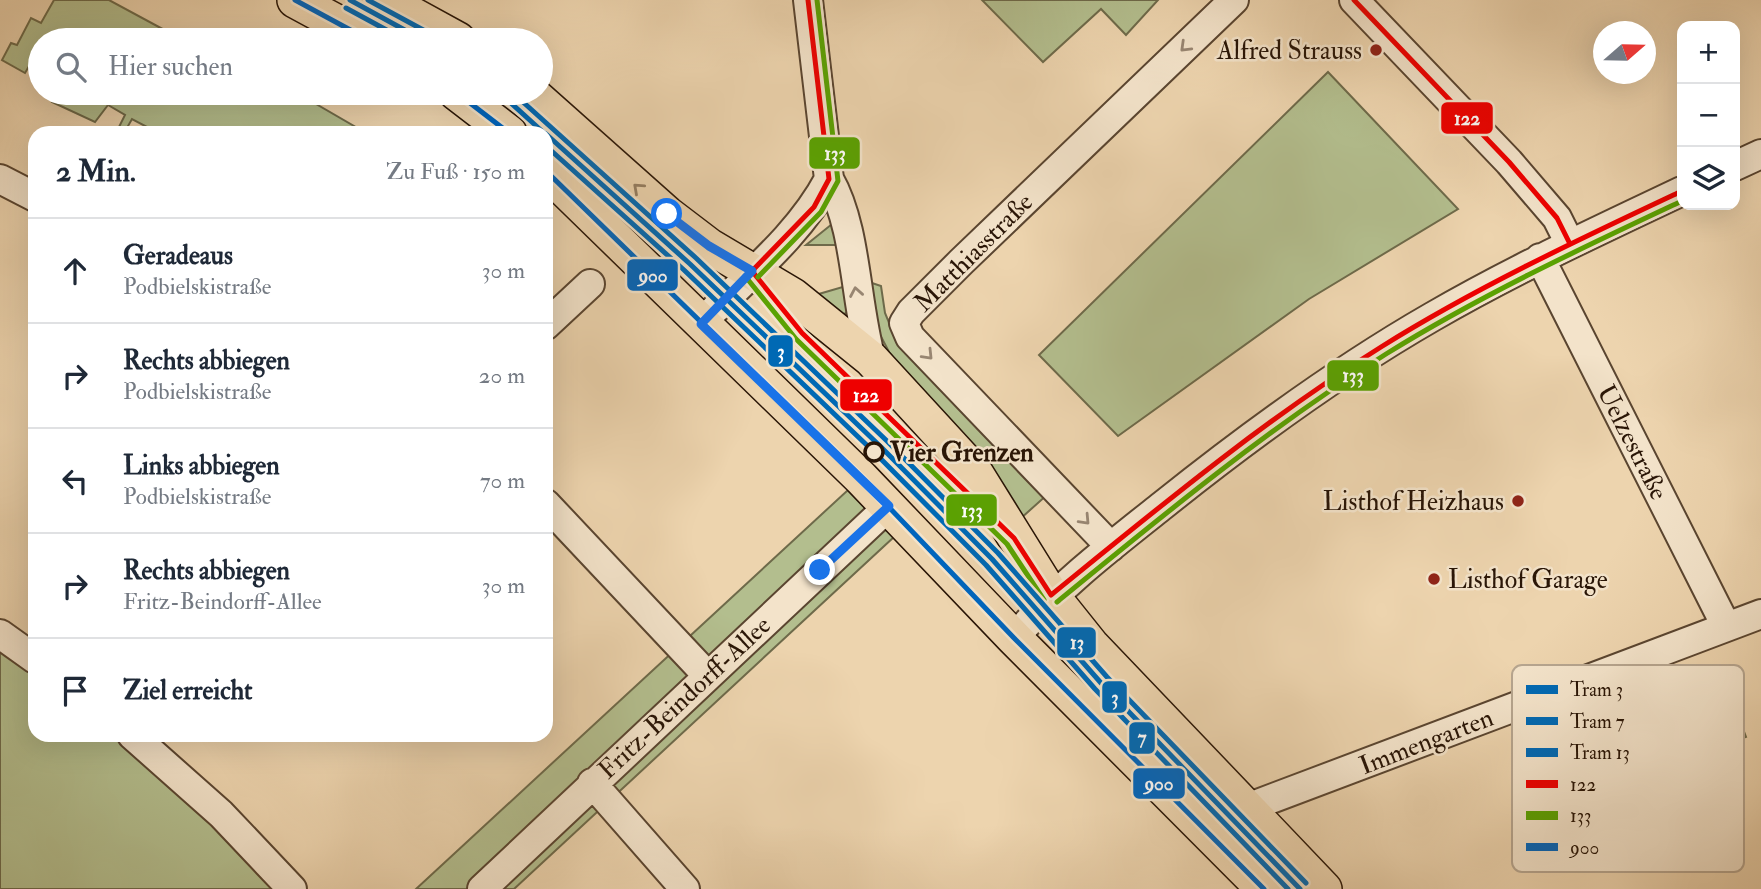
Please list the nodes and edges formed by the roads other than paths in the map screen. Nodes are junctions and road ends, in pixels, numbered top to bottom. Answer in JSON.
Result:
{"nodes":[{"id":1,"x":295,"y":0,"type":"edge"},
{"id":2,"x":385,"y":0,"type":"edge"},
{"id":3,"x":808,"y":0,"type":"edge"},
{"id":4,"x":1234,"y":0,"type":"edge"},
{"id":5,"x":1354,"y":0,"type":"edge"},
{"id":6,"x":347,"y":28,"type":"edge"},
{"id":7,"x":436,"y":28,"type":"edge"},
{"id":8,"x":473,"y":105,"type":"edge"},
{"id":9,"x":544,"y":105,"type":"edge"},
{"id":10,"x":500,"y":126,"type":"edge"},
{"id":11,"x":1761,"y":154,"type":"edge"},
{"id":12,"x":1740,"y":164,"type":"edge"},
{"id":13,"x":553,"y":178,"type":"edge"},
{"id":14,"x":0,"y":179,"type":"edge"},
{"id":15,"x":829,"y":179,"type":"junction"},
{"id":16,"x":28,"y":193,"type":"edge"},
{"id":17,"x":1677,"y":193,"type":"edge"},
{"id":18,"x":1570,"y":244,"type":"junction"},
{"id":19,"x":1540,"y":258,"type":"junction"},
{"id":20,"x":752,"y":271,"type":"junction"},
{"id":21,"x":590,"y":284,"type":"dead end"},
{"id":22,"x":553,"y":319,"type":"edge"},
{"id":23,"x":701,"y":324,"type":"junction"},
{"id":24,"x":871,"y":359,"type":"junction"},
{"id":25,"x":889,"y":506,"type":"junction"},
{"id":26,"x":553,"y":511,"type":"edge"},
{"id":27,"x":1111,"y":547,"type":"junction"},
{"id":28,"x":1051,"y":595,"type":"junction"},
{"id":29,"x":1761,"y":614,"type":"edge"},
{"id":30,"x":1726,"y":626,"type":"junction"},
{"id":31,"x":0,"y":634,"type":"edge"},
{"id":32,"x":1014,"y":638,"type":"junction"},
{"id":33,"x":28,"y":654,"type":"edge"},
{"id":34,"x":1623,"y":665,"type":"edge"},
{"id":35,"x":707,"y":675,"type":"junction"},
{"id":36,"x":1512,"y":707,"type":"edge"},
{"id":37,"x":161,"y":744,"type":"edge"},
{"id":38,"x":592,"y":783,"type":"junction"},
{"id":39,"x":1247,"y":808,"type":"junction"},
{"id":40,"x":1252,"y":885,"type":"edge"},
{"id":41,"x":292,"y":889,"type":"edge"},
{"id":42,"x":482,"y":889,"type":"edge"},
{"id":43,"x":685,"y":889,"type":"edge"},
{"id":44,"x":1324,"y":889,"type":"edge"}],
"edges":[{"from":1,"to":6,"type":"main road"},
{"from":2,"to":7,"type":"main road"},
{"from":3,"to":15,"type":"street"},
{"from":4,"to":27,"type":"street","name":"Matthiasstraße","one_way":true},
{"from":5,"to":18,"type":"street"},
{"from":8,"to":10,"type":"main road"},
{"from":20,"to":9,"type":"main road","one_way":true},
{"from":11,"to":12,"type":"street"},
{"from":13,"to":23,"type":"main road"},
{"from":14,"to":16,"type":"street"},
{"from":15,"to":20,"type":"street"},
{"from":24,"to":15,"type":"street","one_way":true},
{"from":17,"to":18,"type":"street"},
{"from":18,"to":19,"type":"street"},
{"from":19,"to":27,"type":"street"},
{"from":19,"to":30,"type":"street","name":"Uelzestraße"},
{"from":20,"to":23,"type":"street"},
{"from":20,"to":24,"type":"main road"},
{"from":21,"to":22,"type":"street"},
{"from":23,"to":25,"type":"main road"},
{"from":24,"to":28,"type":"main road"},
{"from":25,"to":32,"type":"main road"},
{"from":25,"to":35,"type":"street","name":"Fritz-Beindorff-Allee"},
{"from":26,"to":35,"type":"street"},
{"from":27,"to":28,"type":"street"},
{"from":28,"to":32,"type":"street"},
{"from":28,"to":39,"type":"main road"},
{"from":29,"to":30,"type":"street","name":"Immengarten"},
{"from":30,"to":34,"type":"street","name":"Immengarten"},
{"from":31,"to":33,"type":"street"},
{"from":32,"to":40,"type":"main road"},
{"from":35,"to":38,"type":"street","name":"Fritz-Beindorff-Allee"},
{"from":36,"to":39,"type":"street","name":"Immengarten"},
{"from":37,"to":41,"type":"street"},
{"from":38,"to":42,"type":"street","name":"Fritz-Beindorff-Allee"},
{"from":38,"to":43,"type":"street"},
{"from":39,"to":44,"type":"main road"}]}
